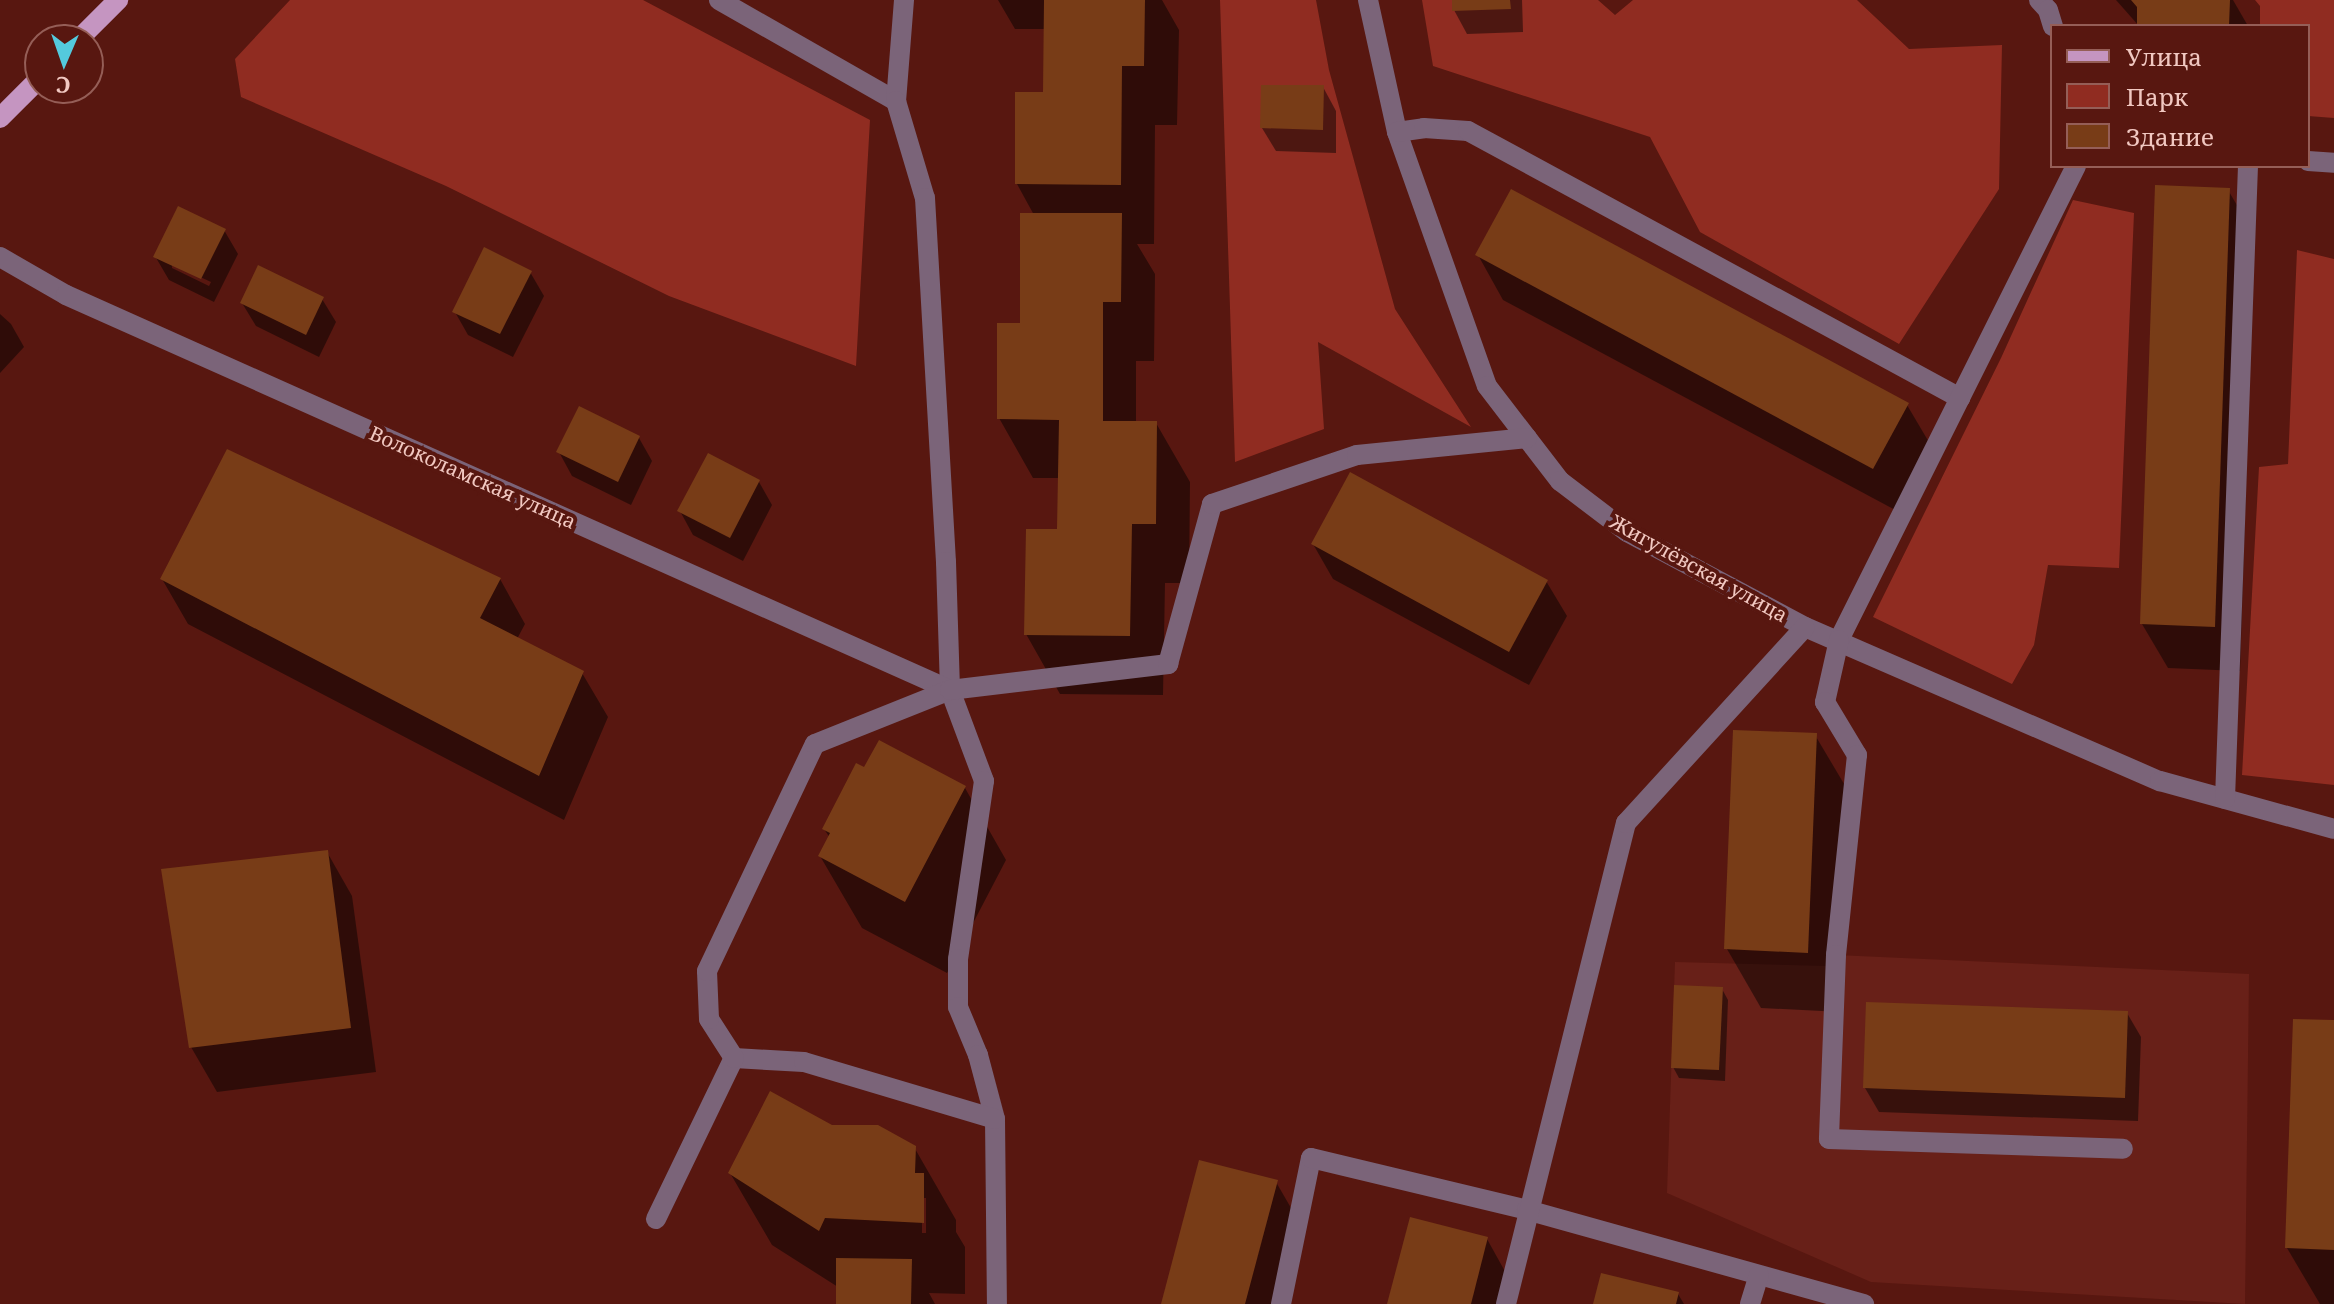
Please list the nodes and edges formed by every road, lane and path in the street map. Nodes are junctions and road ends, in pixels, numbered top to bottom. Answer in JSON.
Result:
{"nodes":[{"id":1,"x":118,"y":0,"type":"edge"},
{"id":2,"x":719,"y":0,"type":"edge"},
{"id":3,"x":904,"y":0,"type":"edge"},
{"id":4,"x":1368,"y":0,"type":"edge"},
{"id":5,"x":2039,"y":0,"type":"edge"},
{"id":6,"x":94,"y":24,"type":"edge"},
{"id":7,"x":2052,"y":24,"type":"edge"},
{"id":8,"x":24,"y":94,"type":"edge"},
{"id":9,"x":896,"y":101,"type":"junction"},
{"id":10,"x":0,"y":118,"type":"edge"},
{"id":11,"x":1397,"y":132,"type":"junction"},
{"id":12,"x":2310,"y":161,"type":"edge"},
{"id":13,"x":2334,"y":163,"type":"edge"},
{"id":14,"x":2075,"y":168,"type":"edge"},
{"id":15,"x":2248,"y":168,"type":"edge"},
{"id":16,"x":0,"y":257,"type":"edge"},
{"id":17,"x":1960,"y":398,"type":"junction"},
{"id":18,"x":1527,"y":438,"type":"junction"},
{"id":19,"x":1805,"y":627,"type":"junction"},
{"id":20,"x":1839,"y":640,"type":"junction"},
{"id":21,"x":950,"y":690,"type":"junction"},
{"id":22,"x":2225,"y":799,"type":"junction"},
{"id":23,"x":2334,"y":829,"type":"edge"},
{"id":24,"x":734,"y":1058,"type":"junction"},
{"id":25,"x":995,"y":1119,"type":"junction"},
{"id":26,"x":2123,"y":1149,"type":"dead end"},
{"id":27,"x":1527,"y":1210,"type":"junction"},
{"id":28,"x":656,"y":1219,"type":"dead end"},
{"id":29,"x":1759,"y":1275,"type":"junction"},
{"id":30,"x":997,"y":1304,"type":"edge"},
{"id":31,"x":1281,"y":1304,"type":"edge"},
{"id":32,"x":1506,"y":1304,"type":"edge"},
{"id":33,"x":1750,"y":1304,"type":"edge"},
{"id":34,"x":1864,"y":1304,"type":"edge"}],
"edges":[{"from":1,"to":6,"type":"main road"},
{"from":2,"to":9,"type":"street"},
{"from":3,"to":9,"type":"street"},
{"from":4,"to":11,"type":"street","name":"Жигулёвская улица"},
{"from":5,"to":7,"type":"street"},
{"from":8,"to":10,"type":"main road"},
{"from":9,"to":21,"type":"street"},
{"from":11,"to":17,"type":"street"},
{"from":11,"to":18,"type":"street","name":"Жигулёвская улица"},
{"from":12,"to":13,"type":"street"},
{"from":14,"to":17,"type":"street"},
{"from":15,"to":22,"type":"street"},
{"from":16,"to":21,"type":"street","name":"Волоколамская улица"},
{"from":17,"to":20,"type":"street"},
{"from":18,"to":19,"type":"street","name":"Жигулёвская улица"},
{"from":18,"to":21,"type":"street"},
{"from":19,"to":20,"type":"street","name":"Жигулёвская улица"},
{"from":19,"to":27,"type":"street"},
{"from":20,"to":22,"type":"street","name":"Жигулёвская улица"},
{"from":20,"to":26,"type":"street"},
{"from":21,"to":24,"type":"street"},
{"from":21,"to":25,"type":"street"},
{"from":22,"to":23,"type":"street","name":"Жигулёвская улица"},
{"from":24,"to":25,"type":"street"},
{"from":24,"to":28,"type":"street"},
{"from":25,"to":30,"type":"street"},
{"from":27,"to":29,"type":"street"},
{"from":27,"to":31,"type":"street"},
{"from":27,"to":32,"type":"street"},
{"from":29,"to":33,"type":"street"},
{"from":29,"to":34,"type":"street"}]}
